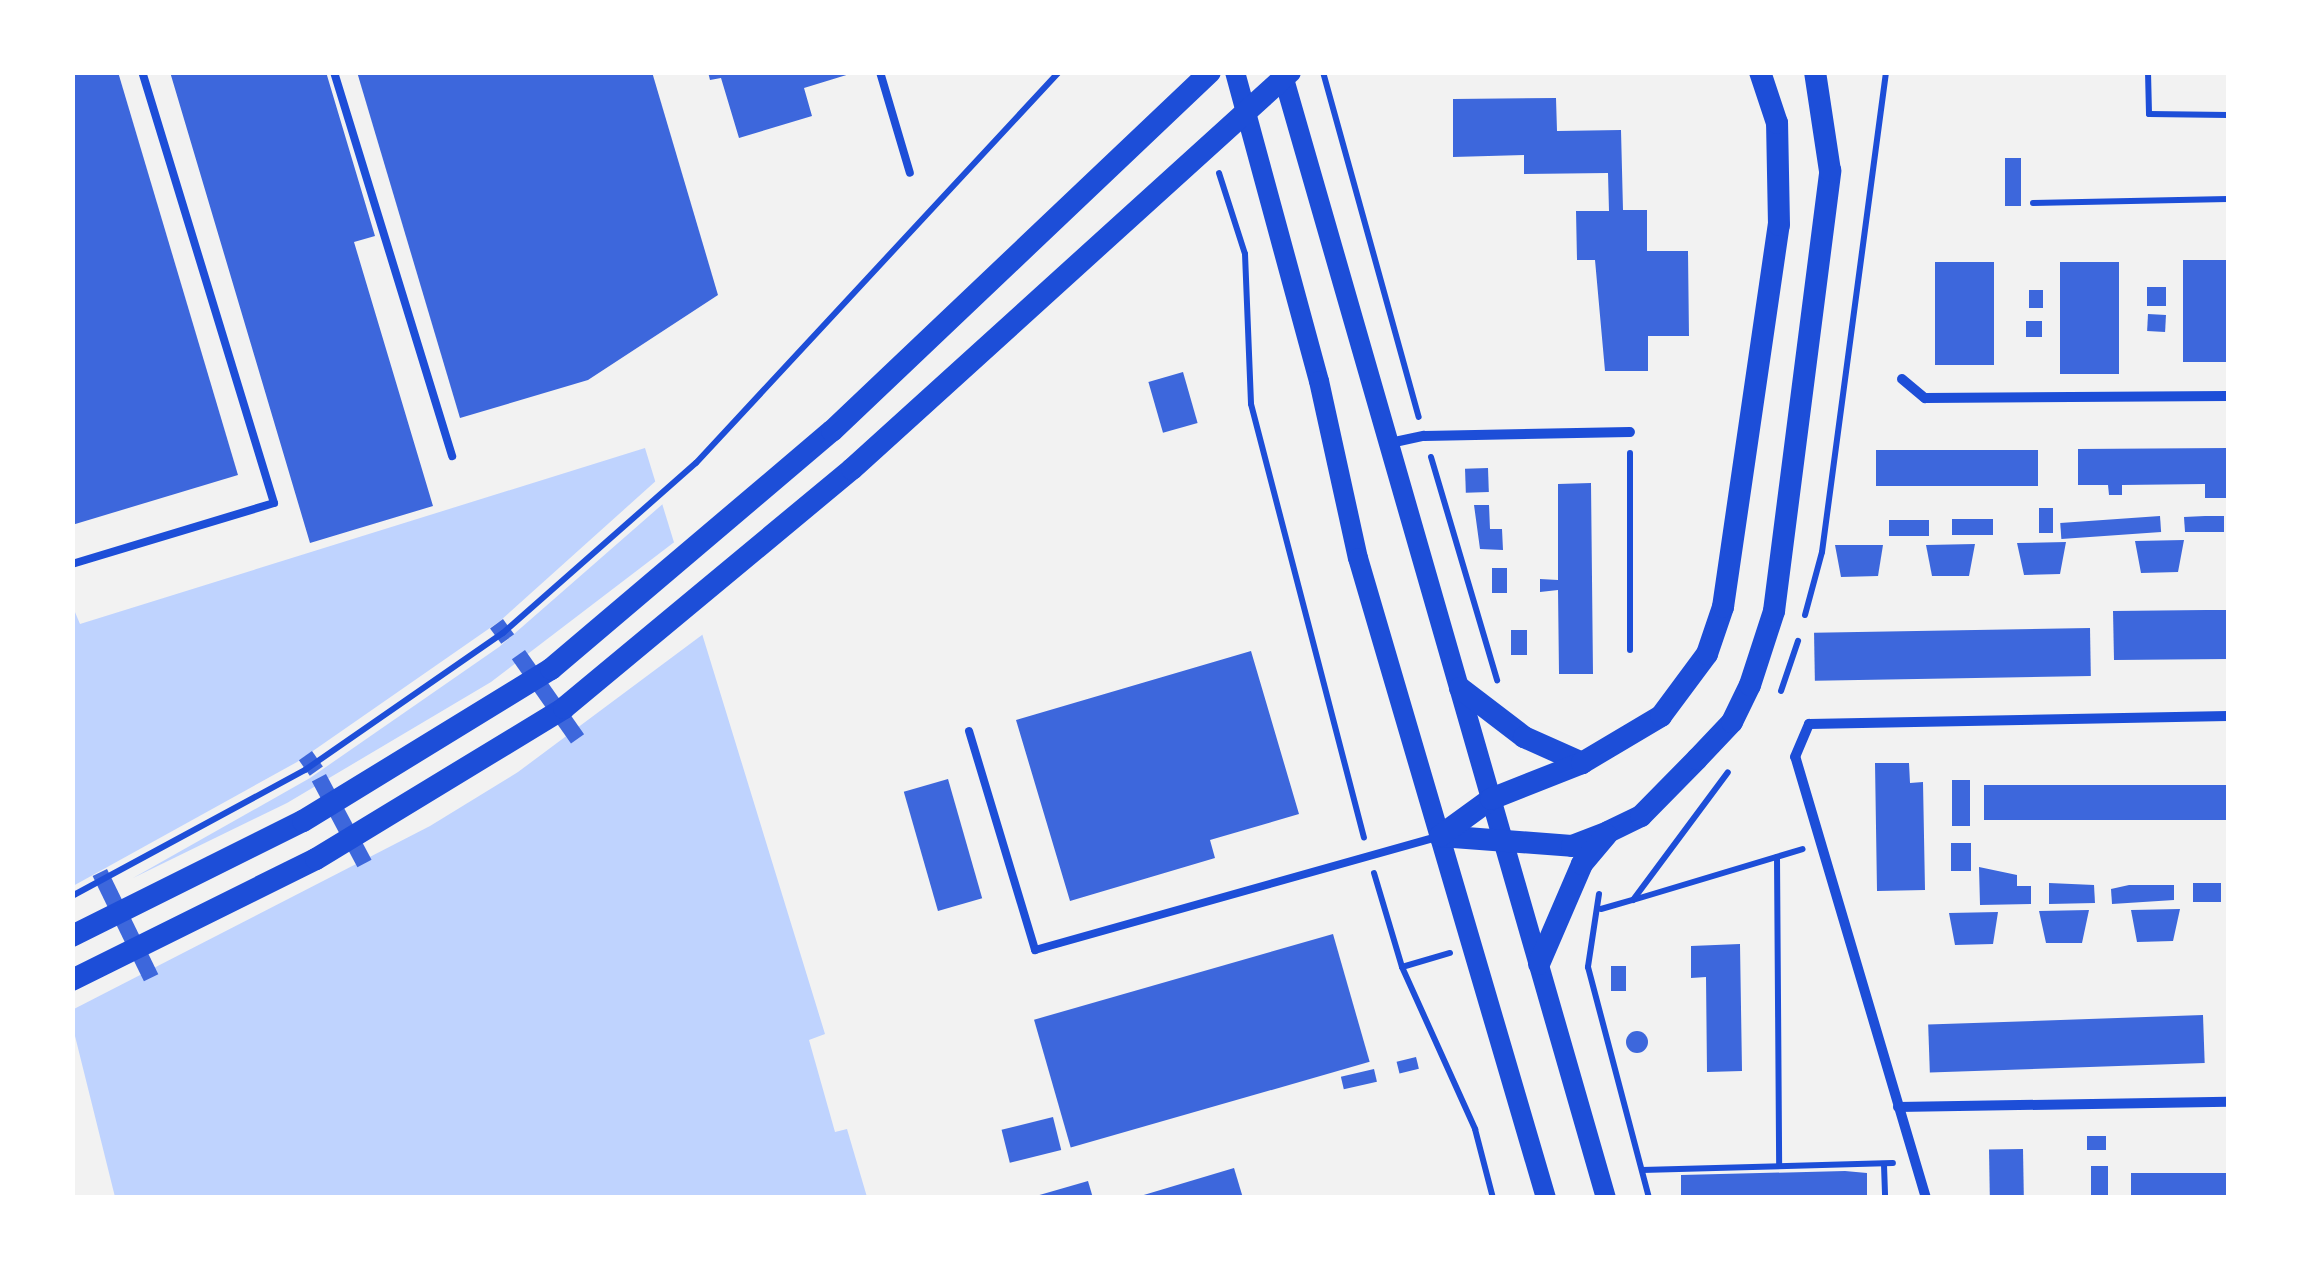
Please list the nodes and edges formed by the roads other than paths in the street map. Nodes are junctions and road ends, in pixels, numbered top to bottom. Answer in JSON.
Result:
{"nodes":[{"id":1,"x":142,"y":72,"type":"edge"},
{"id":2,"x":334,"y":72,"type":"edge"},
{"id":3,"x":880,"y":72,"type":"edge"},
{"id":4,"x":1210,"y":72,"type":"edge"},
{"id":5,"x":1235,"y":72,"type":"edge"},
{"id":6,"x":1286,"y":72,"type":"edge"},
{"id":7,"x":1760,"y":72,"type":"edge"},
{"id":8,"x":1815,"y":72,"type":"edge"},
{"id":9,"x":910,"y":173,"type":"dead end"},
{"id":10,"x":1902,"y":379,"type":"dead end"},
{"id":11,"x":2228,"y":396,"type":"edge"},
{"id":12,"x":1630,"y":432,"type":"road end"},
{"id":13,"x":1390,"y":443,"type":"junction"},
{"id":14,"x":452,"y":456,"type":"dead end"},
{"id":15,"x":72,"y":564,"type":"edge"},
{"id":16,"x":1460,"y":688,"type":"junction"},
{"id":17,"x":2228,"y":716,"type":"edge"},
{"id":18,"x":969,"y":730,"type":"dead end"},
{"id":19,"x":1582,"y":764,"type":"junction"},
{"id":20,"x":1491,"y":798,"type":"junction"},
{"id":21,"x":1608,"y":832,"type":"junction"},
{"id":22,"x":1440,"y":836,"type":"junction"},
{"id":23,"x":1504,"y":842,"type":"junction"},
{"id":24,"x":72,"y":936,"type":"edge"},
{"id":25,"x":1539,"y":964,"type":"junction"},
{"id":26,"x":72,"y":980,"type":"edge"},
{"id":27,"x":2228,"y":1102,"type":"edge"},
{"id":28,"x":1898,"y":1106,"type":"junction"},
{"id":29,"x":1546,"y":1198,"type":"edge"},
{"id":30,"x":1606,"y":1198,"type":"edge"},
{"id":31,"x":1926,"y":1198,"type":"edge"}],
"edges":[{"from":1,"to":15,"type":"lane"},
{"from":2,"to":14,"type":"lane"},
{"from":3,"to":9,"type":"lane"},
{"from":4,"to":24,"type":"main road"},
{"from":5,"to":22,"type":"main road"},
{"from":6,"to":13,"type":"main road"},
{"from":6,"to":26,"type":"main road"},
{"from":7,"to":19,"type":"main road"},
{"from":8,"to":21,"type":"main road"},
{"from":10,"to":11,"type":"street"},
{"from":12,"to":13,"type":"street"},
{"from":13,"to":16,"type":"main road"},
{"from":16,"to":19,"type":"main road"},
{"from":16,"to":20,"type":"main road"},
{"from":17,"to":28,"type":"street"},
{"from":18,"to":22,"type":"lane"},
{"from":19,"to":20,"type":"main road"},
{"from":20,"to":22,"type":"main road"},
{"from":20,"to":23,"type":"main road"},
{"from":21,"to":23,"type":"main road"},
{"from":21,"to":25,"type":"main road"},
{"from":22,"to":23,"type":"main road"},
{"from":22,"to":29,"type":"main road"},
{"from":23,"to":25,"type":"main road"},
{"from":25,"to":30,"type":"main road"},
{"from":27,"to":28,"type":"street"},
{"from":28,"to":31,"type":"street"}]}
